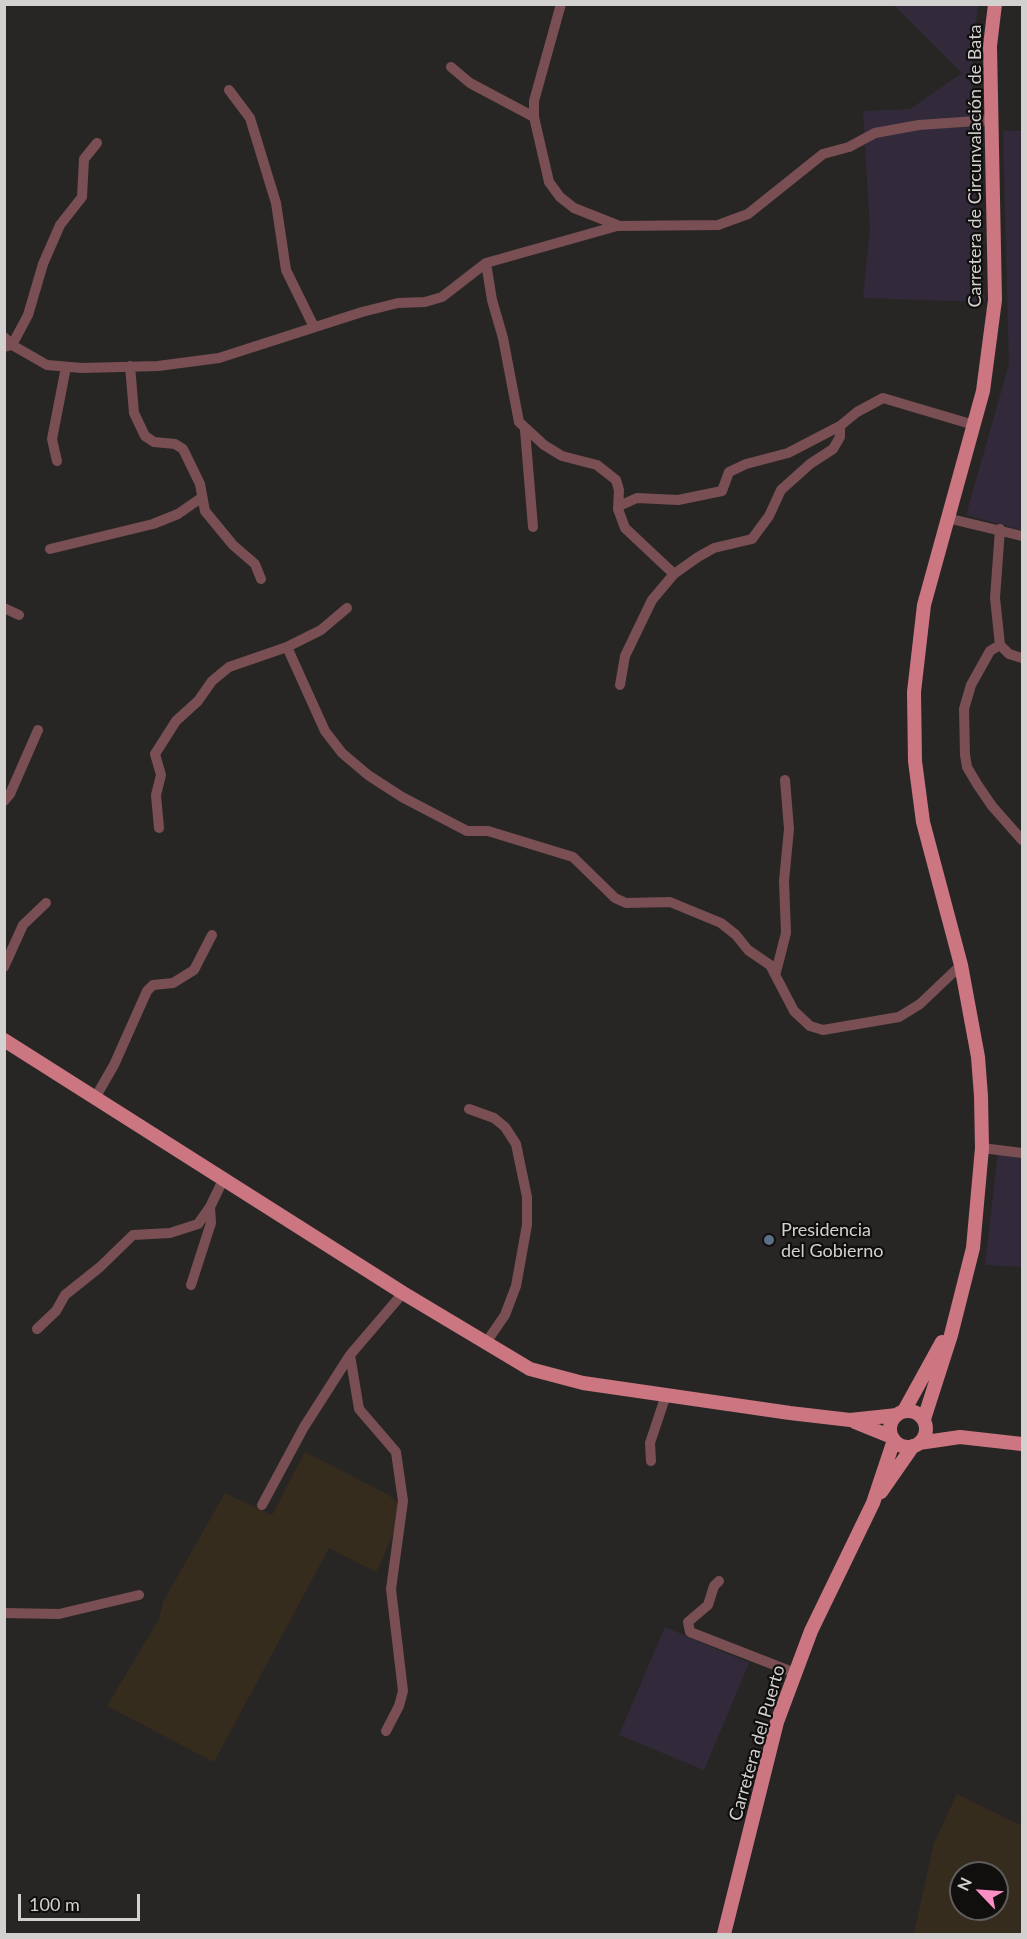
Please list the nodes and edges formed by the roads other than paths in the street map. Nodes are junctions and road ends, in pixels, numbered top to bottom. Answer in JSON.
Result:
{"nodes":[{"id":1,"x":561,"y":4,"type":"edge"},
{"id":2,"x":995,"y":4,"type":"edge"},
{"id":3,"x":451,"y":67,"type":"dead end"},
{"id":4,"x":229,"y":90,"type":"dead end"},
{"id":5,"x":534,"y":117,"type":"junction"},
{"id":6,"x":990,"y":120,"type":"junction"},
{"id":7,"x":97,"y":143,"type":"dead end"},
{"id":8,"x":617,"y":225,"type":"junction"},
{"id":9,"x":486,"y":263,"type":"junction"},
{"id":10,"x":314,"y":327,"type":"junction"},
{"id":11,"x":7,"y":343,"type":"edge"},
{"id":12,"x":130,"y":366,"type":"junction"},
{"id":13,"x":66,"y":367,"type":"junction"},
{"id":14,"x":974,"y":425,"type":"junction"},
{"id":15,"x":840,"y":426,"type":"junction"},
{"id":16,"x":525,"y":430,"type":"junction"},
{"id":17,"x":57,"y":461,"type":"dead end"},
{"id":18,"x":201,"y":498,"type":"junction"},
{"id":19,"x":619,"y":506,"type":"junction"},
{"id":20,"x":946,"y":518,"type":"junction"},
{"id":21,"x":533,"y":527,"type":"dead end"},
{"id":22,"x":1000,"y":529,"type":"junction"},
{"id":23,"x":1023,"y":536,"type":"edge"},
{"id":24,"x":50,"y":549,"type":"dead end"},
{"id":25,"x":674,"y":574,"type":"junction"},
{"id":26,"x":261,"y":579,"type":"dead end"},
{"id":27,"x":4,"y":608,"type":"edge"},
{"id":28,"x":347,"y":608,"type":"dead end"},
{"id":29,"x":19,"y":615,"type":"dead end"},
{"id":30,"x":1000,"y":645,"type":"junction"},
{"id":31,"x":287,"y":647,"type":"junction"},
{"id":32,"x":1023,"y":658,"type":"edge"},
{"id":33,"x":620,"y":685,"type":"dead end"},
{"id":34,"x":38,"y":730,"type":"dead end"},
{"id":35,"x":785,"y":780,"type":"dead end"},
{"id":36,"x":4,"y":801,"type":"edge"},
{"id":37,"x":159,"y":828,"type":"dead end"},
{"id":38,"x":1023,"y":840,"type":"edge"},
{"id":39,"x":46,"y":903,"type":"dead end"},
{"id":40,"x":212,"y":935,"type":"dead end"},
{"id":41,"x":961,"y":965,"type":"junction"},
{"id":42,"x":4,"y":967,"type":"edge"},
{"id":43,"x":776,"y":972,"type":"junction"},
{"id":44,"x":4,"y":1040,"type":"edge"},
{"id":45,"x":95,"y":1098,"type":"junction"},
{"id":46,"x":469,"y":1109,"type":"dead end"},
{"id":47,"x":982,"y":1148,"type":"junction"},
{"id":48,"x":1023,"y":1153,"type":"edge"},
{"id":49,"x":224,"y":1178,"type":"junction"},
{"id":50,"x":210,"y":1207,"type":"junction"},
{"id":51,"x":191,"y":1285,"type":"dead end"},
{"id":52,"x":403,"y":1293,"type":"junction"},
{"id":53,"x":956,"y":1316,"type":"junction"},
{"id":54,"x":37,"y":1329,"type":"dead end"},
{"id":55,"x":485,"y":1344,"type":"junction"},
{"id":56,"x":350,"y":1355,"type":"junction"},
{"id":57,"x":666,"y":1395,"type":"junction"},
{"id":58,"x":900,"y":1413,"type":"junction"},
{"id":59,"x":850,"y":1420,"type":"junction"},
{"id":60,"x":925,"y":1421,"type":"junction"},
{"id":61,"x":960,"y":1437,"type":"junction"},
{"id":62,"x":893,"y":1439,"type":"junction"},
{"id":63,"x":1023,"y":1444,"type":"edge"},
{"id":64,"x":916,"y":1445,"type":"junction"},
{"id":65,"x":651,"y":1461,"type":"dead end"},
{"id":66,"x":873,"y":1503,"type":"junction"},
{"id":67,"x":262,"y":1505,"type":"dead end"},
{"id":68,"x":719,"y":1581,"type":"dead end"},
{"id":69,"x":139,"y":1595,"type":"dead end"},
{"id":70,"x":4,"y":1613,"type":"edge"},
{"id":71,"x":795,"y":1673,"type":"junction"},
{"id":72,"x":386,"y":1731,"type":"dead end"},
{"id":73,"x":724,"y":1935,"type":"edge"}],
"edges":[{"from":1,"to":5,"type":"street"},
{"from":2,"to":6,"type":"main road","name":"Carretera de Circunvalación de Bata"},
{"from":3,"to":5,"type":"street"},
{"from":4,"to":10,"type":"street"},
{"from":5,"to":8,"type":"street"},
{"from":6,"to":8,"type":"street"},
{"from":6,"to":14,"type":"main road","name":"Carretera de Circunvalación de Bata"},
{"from":7,"to":11,"type":"street"},
{"from":8,"to":9,"type":"street"},
{"from":9,"to":10,"type":"street"},
{"from":9,"to":16,"type":"street"},
{"from":10,"to":12,"type":"street"},
{"from":11,"to":13,"type":"street"},
{"from":12,"to":13,"type":"street"},
{"from":12,"to":18,"type":"street"},
{"from":13,"to":17,"type":"street"},
{"from":14,"to":15,"type":"street"},
{"from":14,"to":20,"type":"main road","name":"Carretera de Circunvalación de Bata"},
{"from":15,"to":19,"type":"street"},
{"from":15,"to":25,"type":"street"},
{"from":16,"to":19,"type":"street"},
{"from":16,"to":21,"type":"street"},
{"from":18,"to":24,"type":"street"},
{"from":18,"to":26,"type":"street"},
{"from":19,"to":25,"type":"street"},
{"from":20,"to":22,"type":"street"},
{"from":20,"to":41,"type":"main road","name":"Carretera de Circunvalación de Bata"},
{"from":22,"to":23,"type":"street"},
{"from":22,"to":30,"type":"street"},
{"from":25,"to":33,"type":"street"},
{"from":27,"to":29,"type":"street"},
{"from":28,"to":31,"type":"street"},
{"from":30,"to":32,"type":"street"},
{"from":30,"to":38,"type":"street"},
{"from":31,"to":37,"type":"street"},
{"from":31,"to":43,"type":"street"},
{"from":34,"to":36,"type":"street"},
{"from":35,"to":43,"type":"street"},
{"from":39,"to":42,"type":"street"},
{"from":40,"to":45,"type":"street"},
{"from":41,"to":43,"type":"street"},
{"from":41,"to":47,"type":"main road","name":"Carretera de Circunvalación de Bata"},
{"from":44,"to":45,"type":"main road"},
{"from":45,"to":49,"type":"main road"},
{"from":46,"to":55,"type":"street"},
{"from":47,"to":48,"type":"street"},
{"from":47,"to":53,"type":"main road","name":"Carretera de Circunvalación de Bata"},
{"from":49,"to":50,"type":"street"},
{"from":49,"to":52,"type":"main road"},
{"from":50,"to":51,"type":"street"},
{"from":50,"to":54,"type":"street"},
{"from":52,"to":55,"type":"main road"},
{"from":52,"to":56,"type":"street"},
{"from":53,"to":58,"type":"main road","name":"Carretera de Circunvalación de Bata"},
{"from":53,"to":60,"type":"main road","name":"Carretera de Circunvalación de Bata"},
{"from":55,"to":57,"type":"main road"},
{"from":56,"to":67,"type":"street"},
{"from":56,"to":72,"type":"street"},
{"from":57,"to":59,"type":"main road"},
{"from":57,"to":65,"type":"street"},
{"from":58,"to":59,"type":"main road"},
{"from":58,"to":60,"type":"main road"},
{"from":58,"to":62,"type":"main road"},
{"from":59,"to":62,"type":"main road"},
{"from":60,"to":61,"type":"main road"},
{"from":60,"to":64,"type":"main road"},
{"from":61,"to":63,"type":"main road"},
{"from":61,"to":64,"type":"main road"},
{"from":62,"to":64,"type":"main road"},
{"from":62,"to":66,"type":"main road","name":"Carretera del Puerto"},
{"from":64,"to":66,"type":"main road","name":"Carretera del Puerto"},
{"from":66,"to":71,"type":"main road","name":"Carretera del Puerto"},
{"from":68,"to":71,"type":"street"},
{"from":69,"to":70,"type":"street"},
{"from":71,"to":73,"type":"main road","name":"Carretera del Puerto"}]}
